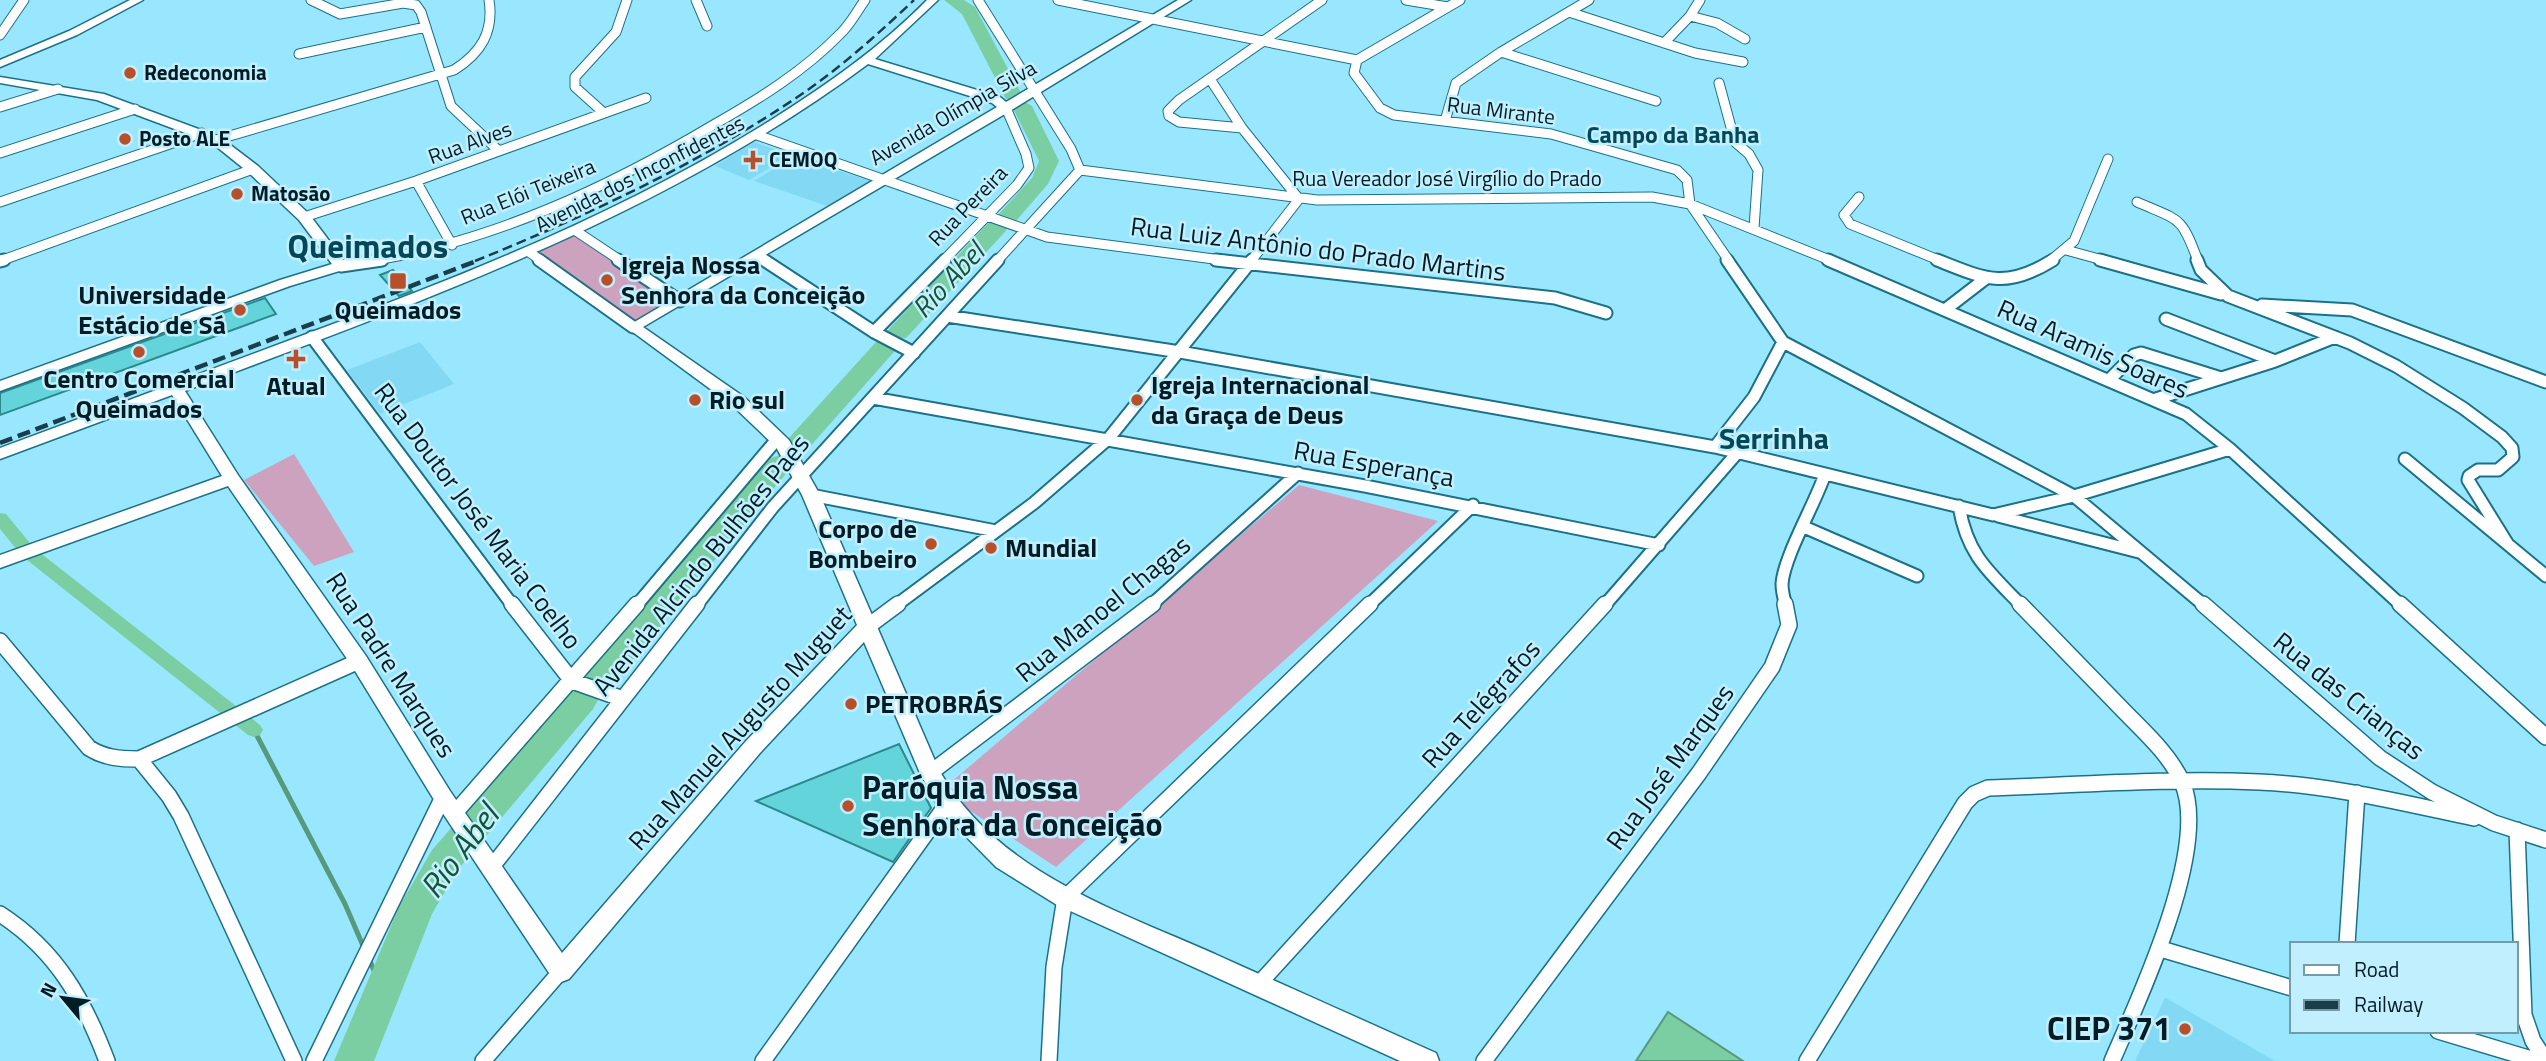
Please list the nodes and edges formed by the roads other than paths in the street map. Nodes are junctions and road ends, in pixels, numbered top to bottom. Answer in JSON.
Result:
{"nodes":[{"id":1,"x":24,"y":0,"type":"edge"},
{"id":2,"x":138,"y":0,"type":"edge"},
{"id":3,"x":311,"y":0,"type":"edge"},
{"id":4,"x":489,"y":0,"type":"edge"},
{"id":5,"x":627,"y":0,"type":"edge"},
{"id":6,"x":696,"y":0,"type":"edge"},
{"id":7,"x":866,"y":0,"type":"edge"},
{"id":8,"x":978,"y":0,"type":"edge"},
{"id":9,"x":1059,"y":0,"type":"edge"},
{"id":10,"x":1186,"y":0,"type":"edge"},
{"id":11,"x":1322,"y":0,"type":"edge"},
{"id":12,"x":1406,"y":0,"type":"edge"},
{"id":13,"x":1460,"y":0,"type":"edge"},
{"id":14,"x":1589,"y":0,"type":"edge"},
{"id":15,"x":1700,"y":0,"type":"edge"},
{"id":16,"x":933,"y":1,"type":"edge"},
{"id":17,"x":1448,"y":7,"type":"junction"},
{"id":18,"x":1569,"y":12,"type":"junction"},
{"id":19,"x":1690,"y":16,"type":"junction"},
{"id":20,"x":1153,"y":19,"type":"junction"},
{"id":21,"x":707,"y":26,"type":"dead end"},
{"id":22,"x":426,"y":27,"type":"junction"},
{"id":23,"x":0,"y":35,"type":"edge"},
{"id":24,"x":1745,"y":39,"type":"dead end"},
{"id":25,"x":1264,"y":41,"type":"junction"},
{"id":26,"x":1664,"y":43,"type":"junction"},
{"id":27,"x":1501,"y":52,"type":"junction"},
{"id":28,"x":299,"y":54,"type":"dead end"},
{"id":29,"x":867,"y":60,"type":"junction"},
{"id":30,"x":1357,"y":60,"type":"junction"},
{"id":31,"x":1743,"y":62,"type":"dead end"},
{"id":32,"x":0,"y":64,"type":"edge"},
{"id":33,"x":441,"y":75,"type":"junction"},
{"id":34,"x":1210,"y":79,"type":"junction"},
{"id":35,"x":1,"y":81,"type":"edge"},
{"id":36,"x":1719,"y":83,"type":"dead end"},
{"id":37,"x":58,"y":89,"type":"junction"},
{"id":38,"x":1030,"y":94,"type":"junction"},
{"id":39,"x":646,"y":98,"type":"dead end"},
{"id":40,"x":1656,"y":101,"type":"dead end"},
{"id":41,"x":1009,"y":106,"type":"junction"},
{"id":42,"x":0,"y":107,"type":"edge"},
{"id":43,"x":135,"y":109,"type":"junction"},
{"id":44,"x":604,"y":113,"type":"junction"},
{"id":45,"x":1445,"y":121,"type":"junction"},
{"id":46,"x":1242,"y":128,"type":"junction"},
{"id":47,"x":202,"y":133,"type":"junction"},
{"id":48,"x":757,"y":135,"type":"junction"},
{"id":49,"x":216,"y":140,"type":"junction"},
{"id":50,"x":499,"y":151,"type":"junction"},
{"id":51,"x":0,"y":153,"type":"edge"},
{"id":52,"x":2108,"y":159,"type":"dead end"},
{"id":53,"x":253,"y":169,"type":"junction"},
{"id":54,"x":1080,"y":170,"type":"junction"},
{"id":55,"x":881,"y":180,"type":"junction"},
{"id":56,"x":416,"y":181,"type":"junction"},
{"id":57,"x":1859,"y":197,"type":"dead end"},
{"id":58,"x":1299,"y":199,"type":"junction"},
{"id":59,"x":0,"y":202,"type":"edge"},
{"id":60,"x":2137,"y":202,"type":"dead end"},
{"id":61,"x":1690,"y":204,"type":"junction"},
{"id":62,"x":304,"y":217,"type":"junction"},
{"id":63,"x":987,"y":218,"type":"junction"},
{"id":64,"x":1754,"y":228,"type":"junction"},
{"id":65,"x":576,"y":231,"type":"junction"},
{"id":66,"x":1025,"y":231,"type":"junction"},
{"id":67,"x":452,"y":245,"type":"junction"},
{"id":68,"x":2066,"y":250,"type":"junction"},
{"id":69,"x":529,"y":252,"type":"junction"},
{"id":70,"x":757,"y":255,"type":"junction"},
{"id":71,"x":0,"y":261,"type":"edge"},
{"id":72,"x":1250,"y":264,"type":"junction"},
{"id":73,"x":341,"y":266,"type":"junction"},
{"id":74,"x":1985,"y":279,"type":"junction"},
{"id":75,"x":2228,"y":296,"type":"junction"},
{"id":76,"x":680,"y":301,"type":"junction"},
{"id":77,"x":1946,"y":309,"type":"junction"},
{"id":78,"x":1606,"y":313,"type":"dead end"},
{"id":79,"x":947,"y":316,"type":"junction"},
{"id":80,"x":2166,"y":319,"type":"dead end"},
{"id":81,"x":634,"y":327,"type":"junction"},
{"id":82,"x":877,"y":334,"type":"junction"},
{"id":83,"x":312,"y":337,"type":"junction"},
{"id":84,"x":2335,"y":337,"type":"junction"},
{"id":85,"x":1783,"y":342,"type":"junction"},
{"id":86,"x":910,"y":351,"type":"junction"},
{"id":87,"x":1180,"y":352,"type":"junction"},
{"id":88,"x":2275,"y":361,"type":"junction"},
{"id":89,"x":2110,"y":379,"type":"junction"},
{"id":90,"x":2222,"y":379,"type":"junction"},
{"id":91,"x":2546,"y":382,"type":"edge"},
{"id":92,"x":0,"y":386,"type":"edge"},
{"id":93,"x":176,"y":389,"type":"junction"},
{"id":94,"x":873,"y":398,"type":"junction"},
{"id":95,"x":2156,"y":399,"type":"junction"},
{"id":96,"x":1109,"y":438,"type":"junction"},
{"id":97,"x":780,"y":441,"type":"junction"},
{"id":98,"x":1715,"y":447,"type":"junction"},
{"id":99,"x":2230,"y":449,"type":"junction"},
{"id":100,"x":1738,"y":452,"type":"junction"},
{"id":101,"x":0,"y":454,"type":"edge"},
{"id":102,"x":2405,"y":459,"type":"dead end"},
{"id":103,"x":799,"y":470,"type":"junction"},
{"id":104,"x":1298,"y":473,"type":"junction"},
{"id":105,"x":1825,"y":474,"type":"junction"},
{"id":106,"x":232,"y":479,"type":"junction"},
{"id":107,"x":811,"y":495,"type":"junction"},
{"id":108,"x":2074,"y":496,"type":"junction"},
{"id":109,"x":1473,"y":505,"type":"junction"},
{"id":110,"x":1959,"y":506,"type":"junction"},
{"id":111,"x":1993,"y":515,"type":"junction"},
{"id":112,"x":1804,"y":527,"type":"junction"},
{"id":113,"x":996,"y":531,"type":"junction"},
{"id":114,"x":2507,"y":543,"type":"junction"},
{"id":115,"x":1659,"y":545,"type":"junction"},
{"id":116,"x":2143,"y":553,"type":"junction"},
{"id":117,"x":0,"y":562,"type":"edge"},
{"id":118,"x":1917,"y":576,"type":"dead end"},
{"id":119,"x":2546,"y":576,"type":"edge"},
{"id":120,"x":867,"y":626,"type":"junction"},
{"id":121,"x":0,"y":641,"type":"edge"},
{"id":122,"x":359,"y":661,"type":"junction"},
{"id":123,"x":575,"y":682,"type":"junction"},
{"id":124,"x":617,"y":697,"type":"junction"},
{"id":125,"x":2546,"y":737,"type":"edge"},
{"id":126,"x":139,"y":759,"type":"junction"},
{"id":127,"x":930,"y":773,"type":"junction"},
{"id":128,"x":2182,"y":781,"type":"junction"},
{"id":129,"x":2357,"y":793,"type":"junction"},
{"id":130,"x":947,"y":804,"type":"junction"},
{"id":131,"x":451,"y":810,"type":"junction"},
{"id":132,"x":2494,"y":823,"type":"junction"},
{"id":133,"x":2517,"y":830,"type":"junction"},
{"id":134,"x":2546,"y":840,"type":"edge"},
{"id":135,"x":487,"y":863,"type":"junction"},
{"id":136,"x":1065,"y":898,"type":"junction"},
{"id":137,"x":0,"y":914,"type":"edge"},
{"id":138,"x":378,"y":930,"type":"joint"},
{"id":139,"x":2347,"y":942,"type":"edge"},
{"id":140,"x":2161,"y":949,"type":"junction"},
{"id":141,"x":561,"y":971,"type":"junction"},
{"id":142,"x":1256,"y":986,"type":"junction"},
{"id":143,"x":2290,"y":987,"type":"edge"},
{"id":144,"x":2445,"y":1033,"type":"edge"},
{"id":145,"x":107,"y":1061,"type":"edge"},
{"id":146,"x":294,"y":1061,"type":"edge"},
{"id":147,"x":314,"y":1061,"type":"edge"},
{"id":148,"x":483,"y":1061,"type":"edge"},
{"id":149,"x":763,"y":1061,"type":"edge"},
{"id":150,"x":1049,"y":1061,"type":"edge"},
{"id":151,"x":1427,"y":1061,"type":"edge"},
{"id":152,"x":1484,"y":1061,"type":"edge"},
{"id":153,"x":1807,"y":1061,"type":"edge"},
{"id":154,"x":2112,"y":1061,"type":"edge"},
{"id":155,"x":2538,"y":1061,"type":"edge"},
{"id":156,"x":2546,"y":1061,"type":"edge"}],
"edges":[{"from":1,"to":23,"type":"street"},
{"from":2,"to":32,"type":"main road"},
{"from":3,"to":22,"type":"street"},
{"from":4,"to":33,"type":"street"},
{"from":5,"to":44,"type":"street"},
{"from":6,"to":21,"type":"street"},
{"from":7,"to":67,"type":"street","name":"Rua Elói Teixeira"},
{"from":8,"to":38,"type":"street"},
{"from":9,"to":20,"type":"street"},
{"from":10,"to":20,"type":"main road","name":"Avenida Olímpia Silva"},
{"from":11,"to":25,"type":"street"},
{"from":12,"to":17,"type":"street"},
{"from":13,"to":17,"type":"street"},
{"from":14,"to":18,"type":"street"},
{"from":15,"to":19,"type":"street"},
{"from":16,"to":29,"type":"main road","name":"Avenida dos Inconfidentes"},
{"from":17,"to":30,"type":"street"},
{"from":18,"to":26,"type":"street"},
{"from":18,"to":27,"type":"street"},
{"from":19,"to":24,"type":"street"},
{"from":19,"to":26,"type":"street"},
{"from":20,"to":25,"type":"street"},
{"from":20,"to":38,"type":"main road","name":"Avenida Olímpia Silva"},
{"from":22,"to":28,"type":"street"},
{"from":22,"to":33,"type":"street"},
{"from":25,"to":30,"type":"street"},
{"from":25,"to":34,"type":"street"},
{"from":26,"to":31,"type":"street"},
{"from":27,"to":40,"type":"street"},
{"from":27,"to":45,"type":"street"},
{"from":29,"to":41,"type":"main road"},
{"from":29,"to":48,"type":"main road","name":"Avenida dos Inconfidentes"},
{"from":30,"to":45,"type":"street","name":"Rua Mirante"},
{"from":33,"to":49,"type":"street"},
{"from":33,"to":50,"type":"street"},
{"from":34,"to":46,"type":"street"},
{"from":34,"to":46,"type":"street"},
{"from":35,"to":37,"type":"main road"},
{"from":36,"to":64,"type":"street"},
{"from":37,"to":42,"type":"street"},
{"from":37,"to":43,"type":"main road"},
{"from":38,"to":41,"type":"main road","name":"Avenida Olímpia Silva"},
{"from":38,"to":54,"type":"street"},
{"from":39,"to":44,"type":"street","name":"Rua Alves"},
{"from":41,"to":55,"type":"main road","name":"Avenida Olímpia Silva"},
{"from":41,"to":63,"type":"street","name":"Rua Pereira"},
{"from":43,"to":47,"type":"main road"},
{"from":43,"to":51,"type":"street"},
{"from":44,"to":50,"type":"street","name":"Rua Alves"},
{"from":45,"to":61,"type":"street","name":"Rua Mirante"},
{"from":46,"to":58,"type":"street"},
{"from":47,"to":49,"type":"main road"},
{"from":47,"to":59,"type":"street"},
{"from":48,"to":55,"type":"street"},
{"from":48,"to":65,"type":"main road","name":"Avenida dos Inconfidentes"},
{"from":49,"to":53,"type":"main road"},
{"from":50,"to":56,"type":"street","name":"Rua Alves"},
{"from":52,"to":68,"type":"street"},
{"from":53,"to":62,"type":"main road"},
{"from":53,"to":71,"type":"street"},
{"from":54,"to":58,"type":"street","name":"Rua Vereador José Virgílio do Prado"},
{"from":54,"to":66,"type":"street","name":"Avenida Alcindo Bulhões Paes"},
{"from":55,"to":63,"type":"street"},
{"from":55,"to":70,"type":"main road","name":"Avenida Olímpia Silva"},
{"from":56,"to":62,"type":"street","name":"Rua Alves"},
{"from":56,"to":67,"type":"street"},
{"from":57,"to":74,"type":"street"},
{"from":58,"to":61,"type":"street","name":"Rua Vereador José Virgílio do Prado"},
{"from":58,"to":72,"type":"street","name":"Rua Manuel Augusto Muguet"},
{"from":60,"to":75,"type":"street"},
{"from":61,"to":64,"type":"street","name":"Rua Aramis Soares"},
{"from":61,"to":85,"type":"street","name":"Rua Mirante"},
{"from":62,"to":73,"type":"main road"},
{"from":63,"to":66,"type":"street","name":"Rua Luiz Antônio do Prado Martins"},
{"from":63,"to":82,"type":"street","name":"Rua Pereira"},
{"from":64,"to":77,"type":"street","name":"Rua Aramis Soares"},
{"from":65,"to":69,"type":"main road","name":"Avenida dos Inconfidentes"},
{"from":65,"to":76,"type":"street"},
{"from":66,"to":72,"type":"street","name":"Rua Luiz Antônio do Prado Martins"},
{"from":66,"to":79,"type":"street","name":"Avenida Alcindo Bulhões Paes"},
{"from":67,"to":73,"type":"street","name":"Rua Elói Teixeira"},
{"from":68,"to":74,"type":"street"},
{"from":68,"to":75,"type":"street"},
{"from":69,"to":81,"type":"street"},
{"from":69,"to":83,"type":"main road","name":"Avenida dos Inconfidentes"},
{"from":70,"to":76,"type":"main road","name":"Avenida Olímpia Silva"},
{"from":70,"to":82,"type":"street"},
{"from":72,"to":78,"type":"street","name":"Rua Luiz Antônio do Prado Martins"},
{"from":72,"to":87,"type":"street","name":"Rua Manuel Augusto Muguet"},
{"from":73,"to":92,"type":"main road","name":"Rua Elói Teixeira"},
{"from":74,"to":77,"type":"street"},
{"from":75,"to":84,"type":"street"},
{"from":75,"to":91,"type":"street"},
{"from":76,"to":81,"type":"main road","name":"Avenida Olímpia Silva"},
{"from":77,"to":89,"type":"street","name":"Rua Aramis Soares"},
{"from":79,"to":86,"type":"street","name":"Avenida Alcindo Bulhões Paes"},
{"from":79,"to":87,"type":"street"},
{"from":80,"to":88,"type":"street"},
{"from":81,"to":97,"type":"main road"},
{"from":82,"to":86,"type":"street"},
{"from":83,"to":93,"type":"main road","name":"Avenida dos Inconfidentes"},
{"from":83,"to":123,"type":"street","name":"Rua Doutor José Maria Coelho"},
{"from":84,"to":88,"type":"street"},
{"from":84,"to":114,"type":"street"},
{"from":85,"to":98,"type":"street"},
{"from":85,"to":108,"type":"street"},
{"from":86,"to":94,"type":"street","name":"Avenida Alcindo Bulhões Paes"},
{"from":87,"to":96,"type":"street","name":"Rua Manuel Augusto Muguet"},
{"from":87,"to":98,"type":"street"},
{"from":88,"to":90,"type":"street"},
{"from":89,"to":90,"type":"street"},
{"from":89,"to":95,"type":"street","name":"Rua Aramis Soares"},
{"from":90,"to":95,"type":"street"},
{"from":93,"to":101,"type":"main road","name":"Avenida dos Inconfidentes"},
{"from":93,"to":106,"type":"main road","name":"Rua Padre Marques"},
{"from":94,"to":96,"type":"street","name":"Rua Esperança"},
{"from":94,"to":103,"type":"street","name":"Avenida Alcindo Bulhões Paes"},
{"from":95,"to":99,"type":"street","name":"Rua Aramis Soares"},
{"from":96,"to":104,"type":"street","name":"Rua Esperança"},
{"from":96,"to":113,"type":"street","name":"Rua Manuel Augusto Muguet"},
{"from":97,"to":103,"type":"main road"},
{"from":97,"to":123,"type":"street","name":"Avenida Alcindo Bulhões Paes"},
{"from":98,"to":100,"type":"street"},
{"from":99,"to":108,"type":"street"},
{"from":99,"to":125,"type":"street","name":"Rua Aramis Soares"},
{"from":100,"to":105,"type":"street"},
{"from":100,"to":115,"type":"street","name":"Rua Telégrafos"},
{"from":102,"to":114,"type":"street"},
{"from":103,"to":107,"type":"main road"},
{"from":103,"to":124,"type":"street","name":"Avenida Alcindo Bulhões Paes"},
{"from":104,"to":109,"type":"street","name":"Rua Esperança"},
{"from":104,"to":127,"type":"street","name":"Rua Manoel Chagas"},
{"from":105,"to":110,"type":"street"},
{"from":105,"to":112,"type":"street","name":"Rua José Marques"},
{"from":106,"to":117,"type":"main road"},
{"from":106,"to":122,"type":"main road","name":"Rua Padre Marques"},
{"from":107,"to":113,"type":"street"},
{"from":107,"to":120,"type":"main road"},
{"from":108,"to":111,"type":"street"},
{"from":108,"to":116,"type":"street","name":"Rua das Crianças"},
{"from":109,"to":115,"type":"street","name":"Rua Esperança"},
{"from":109,"to":136,"type":"street"},
{"from":110,"to":111,"type":"street"},
{"from":110,"to":128,"type":"street"},
{"from":111,"to":116,"type":"street"},
{"from":112,"to":118,"type":"street"},
{"from":112,"to":152,"type":"street","name":"Rua José Marques"},
{"from":113,"to":120,"type":"street","name":"Rua Manuel Augusto Muguet"},
{"from":114,"to":119,"type":"street"},
{"from":115,"to":142,"type":"street","name":"Rua Telégrafos"},
{"from":116,"to":132,"type":"street","name":"Rua das Crianças"},
{"from":120,"to":127,"type":"main road"},
{"from":120,"to":141,"type":"main road","name":"Rua Manuel Augusto Muguet"},
{"from":121,"to":126,"type":"street"},
{"from":122,"to":126,"type":"street"},
{"from":122,"to":131,"type":"main road","name":"Rua Padre Marques"},
{"from":123,"to":124,"type":"street","name":"Rua Doutor José Maria Coelho"},
{"from":123,"to":131,"type":"street","name":"Avenida Alcindo Bulhões Paes"},
{"from":124,"to":135,"type":"street","name":"Avenida Alcindo Bulhões Paes"},
{"from":126,"to":146,"type":"street"},
{"from":127,"to":130,"type":"main road"},
{"from":128,"to":129,"type":"street"},
{"from":128,"to":140,"type":"street"},
{"from":128,"to":153,"type":"street"},
{"from":129,"to":132,"type":"street"},
{"from":129,"to":139,"type":"street"},
{"from":130,"to":136,"type":"main road"},
{"from":130,"to":149,"type":"street"},
{"from":131,"to":135,"type":"main road","name":"Rua Padre Marques"},
{"from":131,"to":138,"type":"street"},
{"from":132,"to":133,"type":"street","name":"Rua das Crianças"},
{"from":133,"to":134,"type":"street","name":"Rua das Crianças"},
{"from":133,"to":156,"type":"street"},
{"from":135,"to":141,"type":"main road","name":"Rua Padre Marques"},
{"from":136,"to":142,"type":"main road"},
{"from":136,"to":150,"type":"street"},
{"from":137,"to":145,"type":"street"},
{"from":138,"to":147,"type":"street"},
{"from":140,"to":143,"type":"street"},
{"from":140,"to":154,"type":"street"},
{"from":141,"to":148,"type":"street","name":"Rua Manuel Augusto Muguet"},
{"from":142,"to":151,"type":"main road"},
{"from":144,"to":155,"type":"street"}]}
